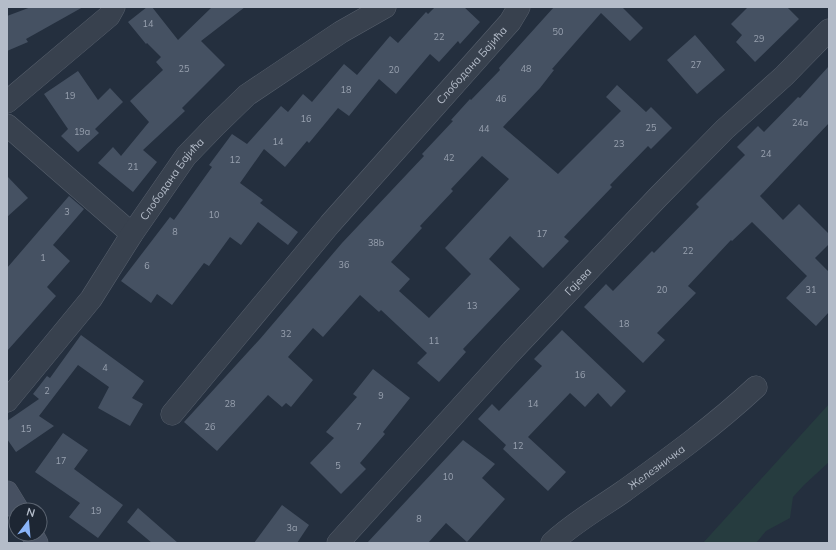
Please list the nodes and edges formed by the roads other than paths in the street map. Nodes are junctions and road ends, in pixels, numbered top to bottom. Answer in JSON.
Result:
{"nodes":[{"id":1,"x":114,"y":7,"type":"edge"},
{"id":2,"x":384,"y":7,"type":"edge"},
{"id":3,"x":519,"y":7,"type":"edge"},
{"id":4,"x":829,"y":30,"type":"edge"},
{"id":5,"x":7,"y":102,"type":"edge"},
{"id":6,"x":7,"y":125,"type":"edge"},
{"id":7,"x":132,"y":234,"type":"junction"},
{"id":8,"x":756,"y":387,"type":"dead end"},
{"id":9,"x":7,"y":401,"type":"edge"},
{"id":10,"x":172,"y":414,"type":"dead end"},
{"id":11,"x":338,"y":543,"type":"edge"},
{"id":12,"x":552,"y":543,"type":"edge"}],
"edges":[{"from":1,"to":5,"type":"street"},
{"from":2,"to":7,"type":"street","name":"Слободана Бајића"},
{"from":3,"to":10,"type":"street","name":"Слободана Бајића"},
{"from":4,"to":11,"type":"street","name":"Гајева"},
{"from":6,"to":7,"type":"street"},
{"from":7,"to":9,"type":"street","name":"Слободана Бајића"},
{"from":8,"to":12,"type":"street","name":"Железничка"}]}
